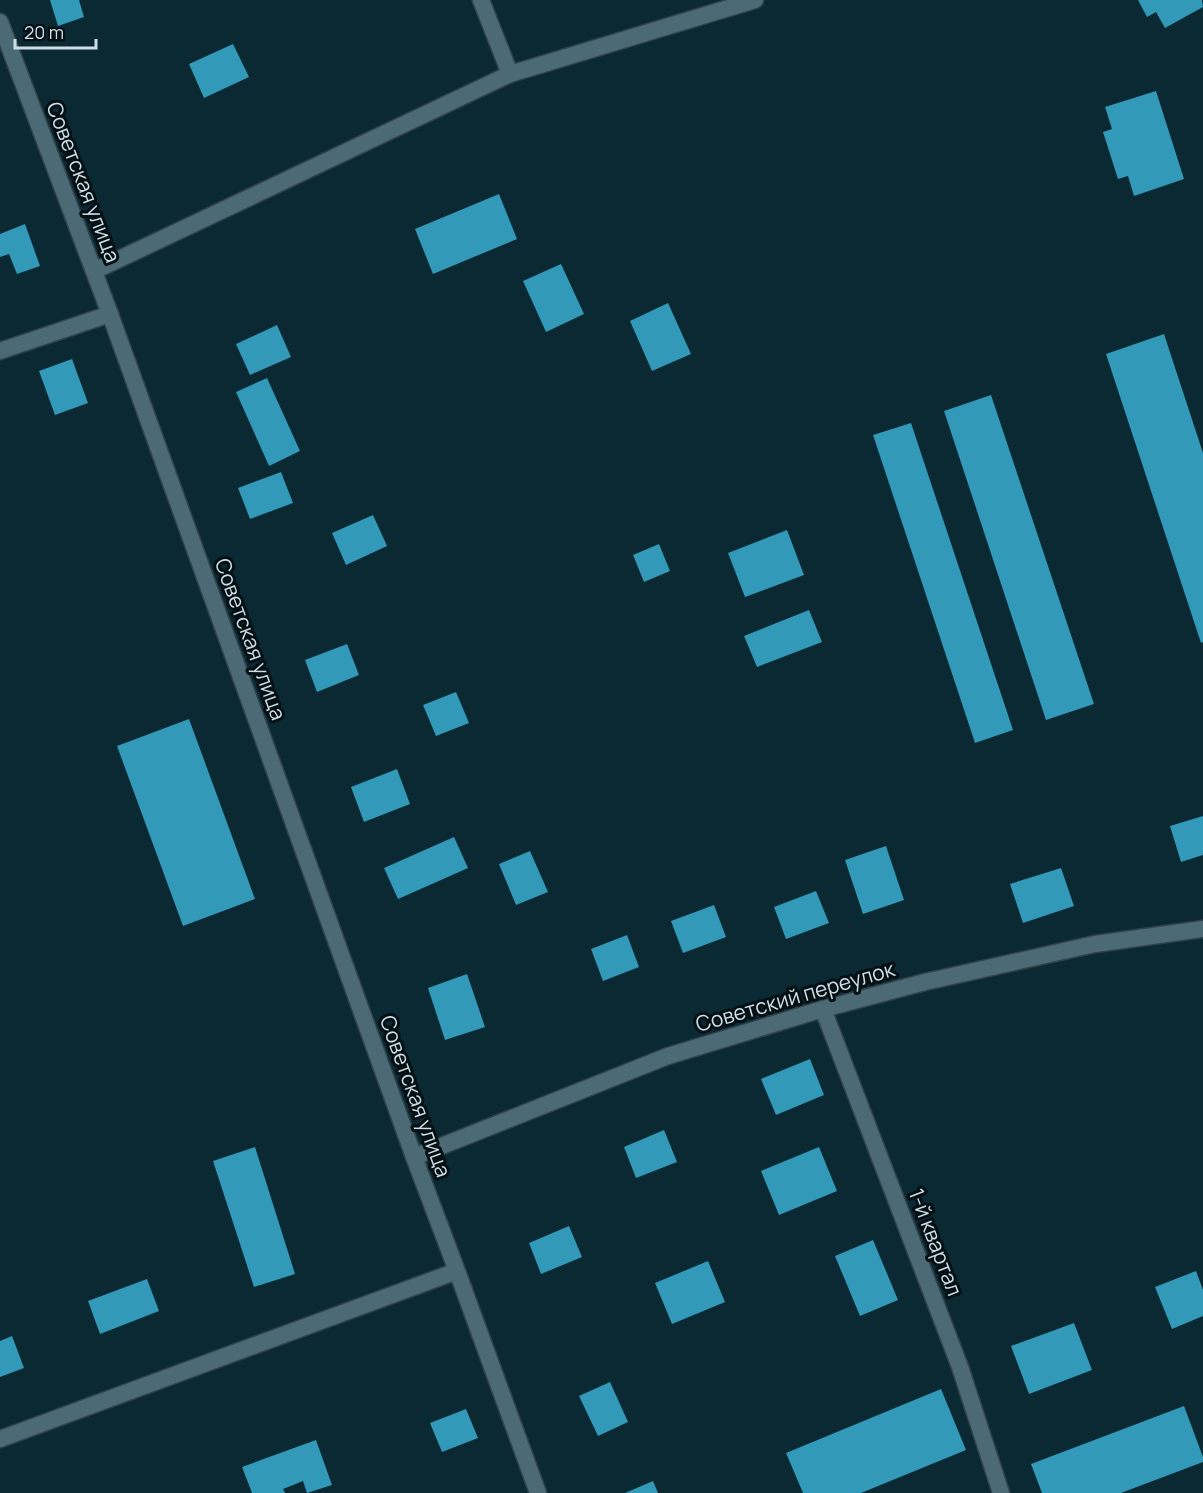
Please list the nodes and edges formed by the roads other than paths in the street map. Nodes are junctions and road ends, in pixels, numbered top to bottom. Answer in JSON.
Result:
{"nodes":[{"id":1,"x":481,"y":0,"type":"edge"},
{"id":2,"x":755,"y":0,"type":"edge"},
{"id":3,"x":0,"y":22,"type":"edge"},
{"id":4,"x":510,"y":74,"type":"junction"},
{"id":5,"x":94,"y":271,"type":"junction"},
{"id":6,"x":110,"y":314,"type":"junction"},
{"id":7,"x":0,"y":351,"type":"edge"},
{"id":8,"x":1203,"y":929,"type":"edge"},
{"id":9,"x":823,"y":1008,"type":"junction"},
{"id":10,"x":414,"y":1156,"type":"junction"},
{"id":11,"x":457,"y":1271,"type":"junction"},
{"id":12,"x":0,"y":1439,"type":"edge"},
{"id":13,"x":538,"y":1493,"type":"edge"},
{"id":14,"x":1001,"y":1493,"type":"edge"}],
"edges":[{"from":1,"to":4,"type":"street"},
{"from":2,"to":4,"type":"street"},
{"from":3,"to":5,"type":"street","name":"Советская улица"},
{"from":4,"to":5,"type":"street"},
{"from":5,"to":6,"type":"street","name":"Советская улица"},
{"from":6,"to":7,"type":"street"},
{"from":6,"to":10,"type":"street","name":"Советская улица"},
{"from":8,"to":9,"type":"street","name":"Советский переулок"},
{"from":9,"to":10,"type":"street","name":"Советский переулок"},
{"from":9,"to":14,"type":"street","name":"1-й квартал"},
{"from":10,"to":11,"type":"street","name":"Советская улица"},
{"from":11,"to":12,"type":"street"},
{"from":11,"to":13,"type":"street","name":"Советская улица"}]}
